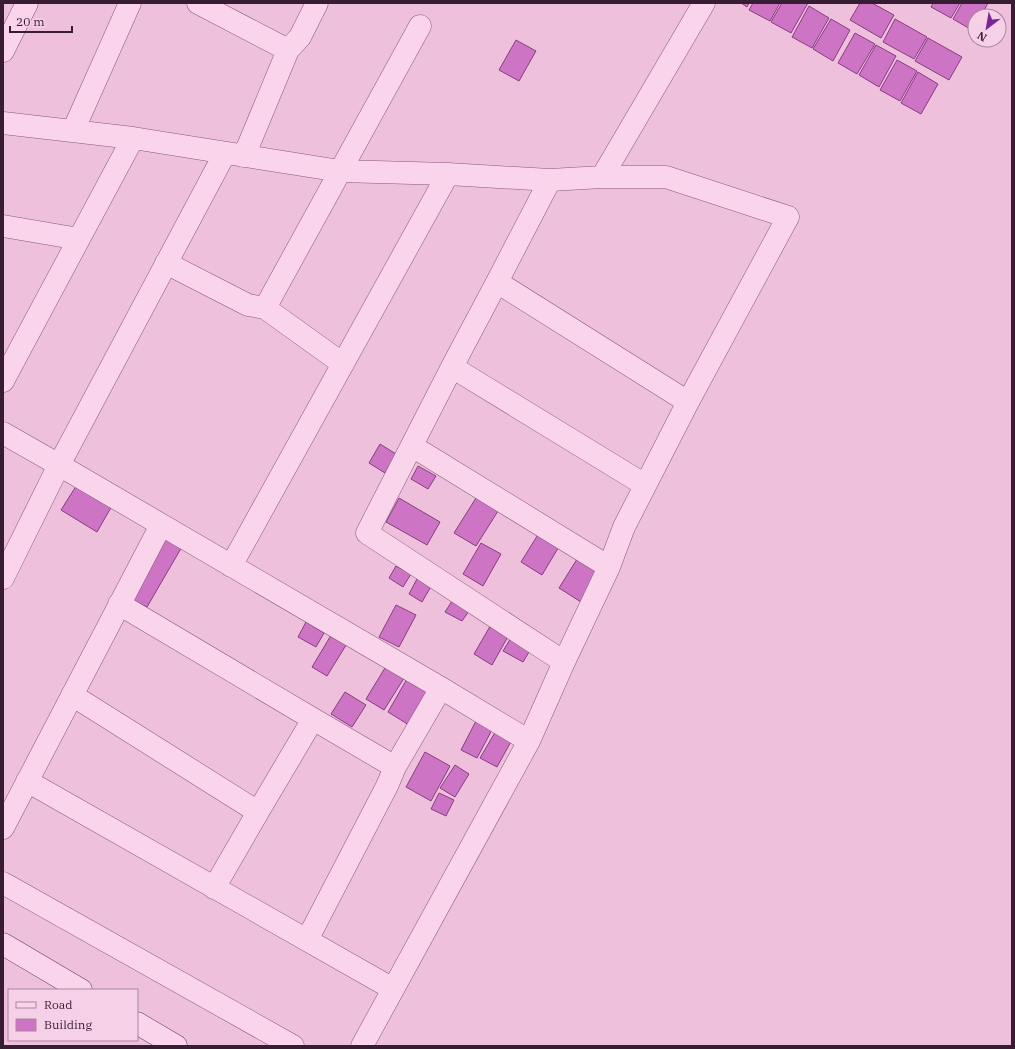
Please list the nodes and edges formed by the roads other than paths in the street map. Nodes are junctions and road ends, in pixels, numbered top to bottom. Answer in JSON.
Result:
{"nodes":[{"id":1,"x":27,"y":3,"type":"edge"},
{"id":2,"x":130,"y":3,"type":"edge"},
{"id":3,"x":198,"y":3,"type":"edge"},
{"id":4,"x":317,"y":3,"type":"edge"},
{"id":5,"x":704,"y":3,"type":"edge"},
{"id":6,"x":420,"y":26,"type":"dead end"},
{"id":7,"x":288,"y":50,"type":"junction"},
{"id":8,"x":3,"y":51,"type":"edge"},
{"id":9,"x":3,"y":123,"type":"edge"},
{"id":10,"x":73,"y":131,"type":"junction"},
{"id":11,"x":133,"y":138,"type":"junction"},
{"id":12,"x":234,"y":154,"type":"junction"},
{"id":13,"x":340,"y":170,"type":"junction"},
{"id":14,"x":448,"y":174,"type":"junction"},
{"id":15,"x":602,"y":177,"type":"junction"},
{"id":16,"x":550,"y":180,"type":"junction"},
{"id":17,"x":3,"y":226,"type":"edge"},
{"id":18,"x":79,"y":239,"type":"junction"},
{"id":19,"x":166,"y":264,"type":"junction"},
{"id":20,"x":497,"y":282,"type":"junction"},
{"id":21,"x":265,"y":308,"type":"junction"},
{"id":22,"x":343,"y":364,"type":"junction"},
{"id":23,"x":452,"y":367,"type":"junction"},
{"id":24,"x":3,"y":381,"type":"edge"},
{"id":25,"x":688,"y":402,"type":"junction"},
{"id":26,"x":3,"y":433,"type":"edge"},
{"id":27,"x":412,"y":446,"type":"junction"},
{"id":28,"x":59,"y":465,"type":"junction"},
{"id":29,"x":645,"y":485,"type":"junction"},
{"id":30,"x":161,"y":525,"type":"junction"},
{"id":31,"x":231,"y":566,"type":"junction"},
{"id":32,"x":609,"y":567,"type":"junction"},
{"id":33,"x":3,"y":578,"type":"edge"},
{"id":34,"x":119,"y":604,"type":"junction"},
{"id":35,"x":564,"y":662,"type":"junction"},
{"id":36,"x":441,"y":688,"type":"junction"},
{"id":37,"x":72,"y":695,"type":"junction"},
{"id":38,"x":313,"y":718,"type":"junction"},
{"id":39,"x":529,"y":741,"type":"junction"},
{"id":40,"x":394,"y":767,"type":"junction"},
{"id":41,"x":27,"y":781,"type":"junction"},
{"id":42,"x":258,"y":812,"type":"junction"},
{"id":43,"x":3,"y":828,"type":"edge"},
{"id":44,"x":3,"y":883,"type":"edge"},
{"id":45,"x":214,"y":888,"type":"junction"},
{"id":46,"x":307,"y":940,"type":"junction"},
{"id":47,"x":3,"y":944,"type":"edge"},
{"id":48,"x":79,"y":989,"type":"edge"},
{"id":49,"x":393,"y":989,"type":"junction"},
{"id":50,"x":138,"y":1024,"type":"edge"},
{"id":51,"x":176,"y":1046,"type":"edge"},
{"id":52,"x":293,"y":1046,"type":"edge"},
{"id":53,"x":362,"y":1046,"type":"edge"}],
"edges":[{"from":1,"to":8,"type":"street"},
{"from":2,"to":10,"type":"street"},
{"from":3,"to":7,"type":"street"},
{"from":4,"to":7,"type":"street"},
{"from":5,"to":15,"type":"street"},
{"from":6,"to":13,"type":"street"},
{"from":7,"to":12,"type":"street"},
{"from":9,"to":10,"type":"street"},
{"from":10,"to":11,"type":"street"},
{"from":11,"to":12,"type":"street"},
{"from":11,"to":18,"type":"street"},
{"from":12,"to":13,"type":"street"},
{"from":12,"to":19,"type":"street"},
{"from":13,"to":14,"type":"street"},
{"from":13,"to":21,"type":"street"},
{"from":14,"to":16,"type":"street"},
{"from":14,"to":22,"type":"street"},
{"from":15,"to":16,"type":"street"},
{"from":15,"to":25,"type":"street"},
{"from":16,"to":20,"type":"street"},
{"from":17,"to":18,"type":"street"},
{"from":18,"to":24,"type":"street"},
{"from":19,"to":21,"type":"street"},
{"from":19,"to":28,"type":"street"},
{"from":20,"to":23,"type":"street"},
{"from":20,"to":25,"type":"street"},
{"from":21,"to":22,"type":"street"},
{"from":22,"to":31,"type":"street"},
{"from":23,"to":27,"type":"street"},
{"from":23,"to":29,"type":"street"},
{"from":25,"to":29,"type":"street"},
{"from":26,"to":28,"type":"street"},
{"from":27,"to":32,"type":"street"},
{"from":27,"to":35,"type":"street"},
{"from":28,"to":30,"type":"street"},
{"from":28,"to":33,"type":"street"},
{"from":29,"to":32,"type":"street"},
{"from":30,"to":31,"type":"street"},
{"from":30,"to":34,"type":"street"},
{"from":31,"to":36,"type":"street"},
{"from":32,"to":35,"type":"street"},
{"from":34,"to":37,"type":"street"},
{"from":34,"to":38,"type":"street"},
{"from":35,"to":39,"type":"street"},
{"from":36,"to":39,"type":"street"},
{"from":36,"to":40,"type":"street"},
{"from":37,"to":41,"type":"street"},
{"from":37,"to":42,"type":"street"},
{"from":38,"to":40,"type":"street"},
{"from":38,"to":42,"type":"street"},
{"from":39,"to":49,"type":"street"},
{"from":40,"to":46,"type":"street"},
{"from":41,"to":43,"type":"street"},
{"from":41,"to":45,"type":"street"},
{"from":42,"to":45,"type":"street"},
{"from":44,"to":52,"type":"street"},
{"from":45,"to":46,"type":"street"},
{"from":46,"to":49,"type":"street"},
{"from":47,"to":48,"type":"street"},
{"from":49,"to":53,"type":"street"},
{"from":50,"to":51,"type":"street"}]}
